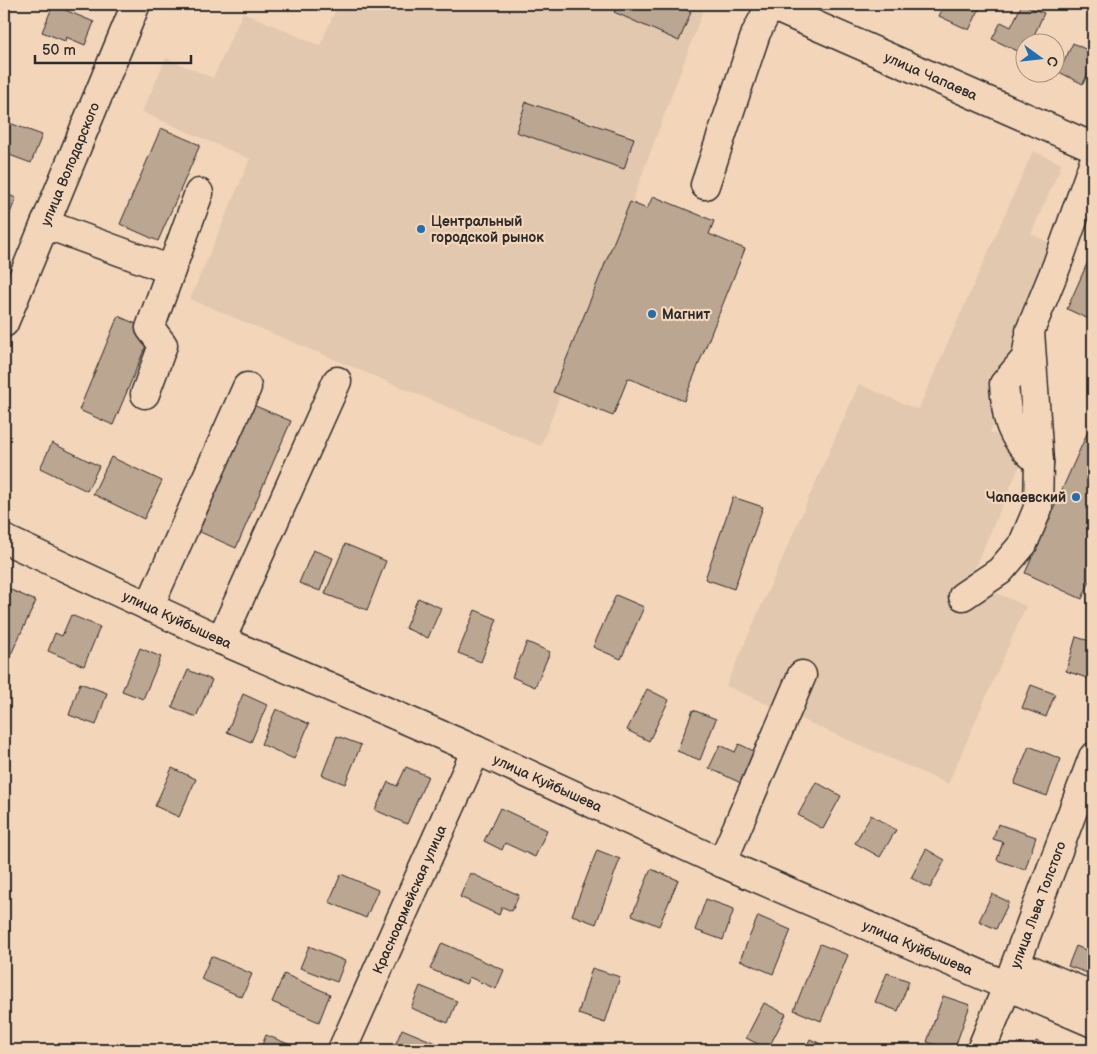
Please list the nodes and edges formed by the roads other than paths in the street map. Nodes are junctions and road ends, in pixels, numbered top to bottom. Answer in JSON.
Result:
{"nodes":[{"id":1,"x":136,"y":4,"type":"edge"},
{"id":2,"x":770,"y":4,"type":"edge"},
{"id":3,"x":1093,"y":147,"type":"edge"},
{"id":4,"x":1093,"y":164,"type":"edge"},
{"id":5,"x":705,"y":185,"type":"dead end"},
{"id":6,"x":199,"y":193,"type":"dead end"},
{"id":7,"x":45,"y":224,"type":"junction"},
{"id":8,"x":171,"y":270,"type":"junction"},
{"id":9,"x":4,"y":323,"type":"edge"},
{"id":10,"x":337,"y":381,"type":"dead end"},
{"id":11,"x":247,"y":387,"type":"dead end"},
{"id":12,"x":145,"y":394,"type":"dead end"},
{"id":13,"x":4,"y":539,"type":"edge"},
{"id":14,"x":964,"y":596,"type":"dead end"},
{"id":15,"x":150,"y":607,"type":"junction"},
{"id":16,"x":221,"y":640,"type":"junction"},
{"id":17,"x":802,"y":676,"type":"dead end"},
{"id":18,"x":476,"y":750,"type":"junction"},
{"id":19,"x":1093,"y":757,"type":"edge"},
{"id":20,"x":722,"y":863,"type":"junction"},
{"id":21,"x":1007,"y":987,"type":"junction"},
{"id":22,"x":1093,"y":996,"type":"edge"},
{"id":23,"x":1093,"y":1023,"type":"edge"},
{"id":24,"x":342,"y":1050,"type":"edge"},
{"id":25,"x":981,"y":1050,"type":"edge"}],
"edges":[{"from":1,"to":7,"type":"street","name":"улица Володарского"},
{"from":2,"to":3,"type":"street","name":"улица Чапаева"},
{"from":2,"to":5,"type":"street"},
{"from":4,"to":14,"type":"street"},
{"from":6,"to":8,"type":"street"},
{"from":7,"to":8,"type":"street"},
{"from":7,"to":9,"type":"street","name":"улица Володарского"},
{"from":8,"to":12,"type":"street"},
{"from":10,"to":16,"type":"street"},
{"from":11,"to":15,"type":"street"},
{"from":13,"to":15,"type":"street","name":"улица Куйбышева"},
{"from":15,"to":16,"type":"street","name":"улица Куйбышева"},
{"from":16,"to":18,"type":"street","name":"улица Куйбышева"},
{"from":17,"to":20,"type":"street"},
{"from":18,"to":20,"type":"street","name":"улица Куйбышева"},
{"from":18,"to":24,"type":"street","name":"Красноармейская улица"},
{"from":19,"to":21,"type":"street","name":"улица Льва Толстого"},
{"from":20,"to":21,"type":"street","name":"улица Куйбышева"},
{"from":21,"to":22,"type":"street"},
{"from":21,"to":23,"type":"street","name":"улица Куйбышева"},
{"from":21,"to":25,"type":"street","name":"улица Льва Толстого"}]}
